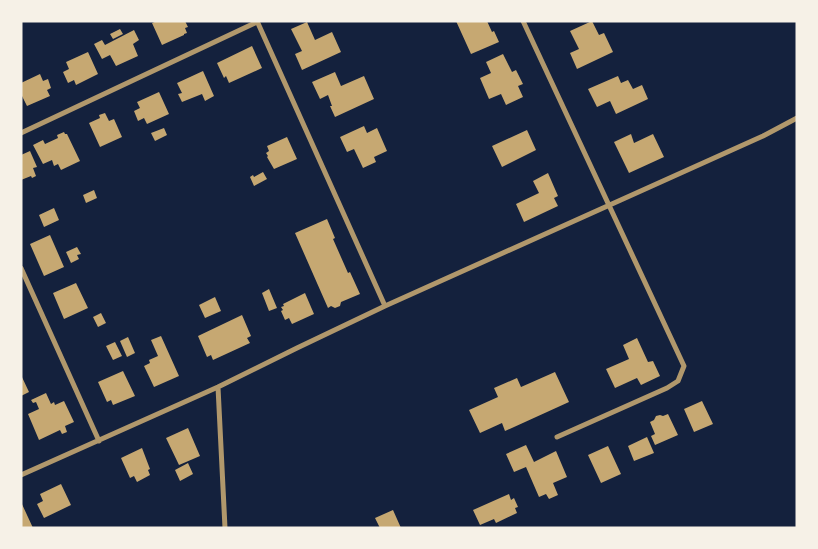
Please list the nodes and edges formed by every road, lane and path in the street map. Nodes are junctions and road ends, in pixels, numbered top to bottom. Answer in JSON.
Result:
{"nodes":[{"id":1,"x":523,"y":21,"type":"edge"},
{"id":2,"x":257,"y":22,"type":"edge"},
{"id":3,"x":797,"y":118,"type":"edge"},
{"id":4,"x":21,"y":133,"type":"edge"},
{"id":5,"x":610,"y":206,"type":"junction"},
{"id":6,"x":21,"y":268,"type":"edge"},
{"id":7,"x":386,"y":306,"type":"junction"},
{"id":8,"x":218,"y":387,"type":"junction"},
{"id":9,"x":557,"y":437,"type":"dead end"},
{"id":10,"x":100,"y":441,"type":"junction"},
{"id":11,"x":21,"y":476,"type":"edge"},
{"id":12,"x":225,"y":528,"type":"edge"}],
"edges":[{"from":1,"to":5,"type":"street"},
{"from":2,"to":4,"type":"street"},
{"from":2,"to":7,"type":"street"},
{"from":3,"to":5,"type":"street"},
{"from":5,"to":7,"type":"street"},
{"from":5,"to":9,"type":"street"},
{"from":6,"to":10,"type":"street"},
{"from":7,"to":8,"type":"street"},
{"from":8,"to":10,"type":"street"},
{"from":8,"to":12,"type":"street"},
{"from":10,"to":11,"type":"street"}]}
